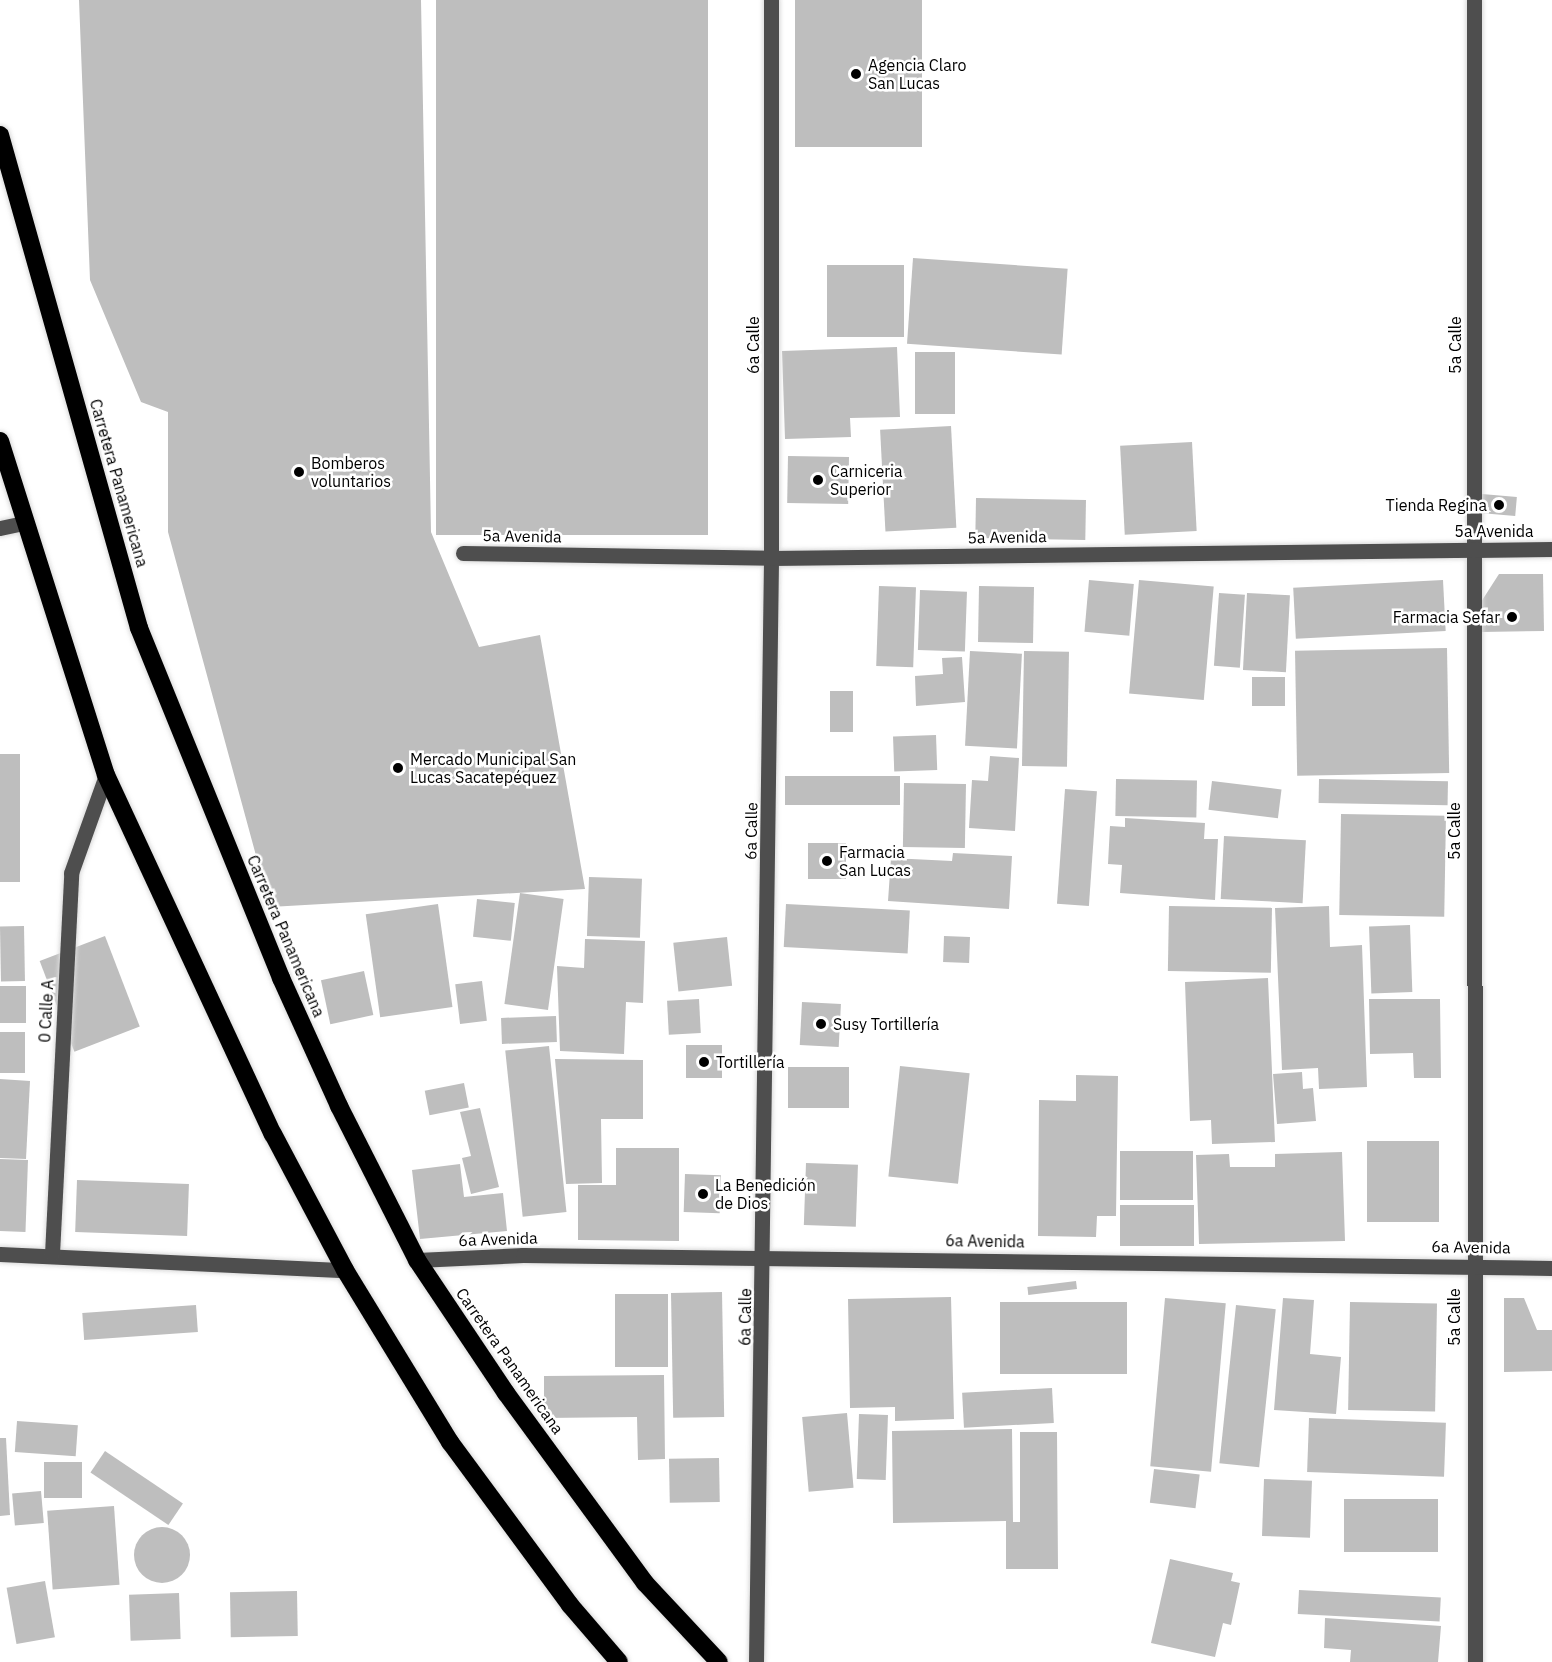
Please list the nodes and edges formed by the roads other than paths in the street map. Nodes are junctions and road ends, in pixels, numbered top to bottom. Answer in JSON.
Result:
{"nodes":[{"id":1,"x":771,"y":0,"type":"edge"},
{"id":2,"x":1474,"y":0,"type":"edge"},
{"id":3,"x":0,"y":135,"type":"edge"},
{"id":4,"x":0,"y":441,"type":"edge"},
{"id":5,"x":23,"y":523,"type":"junction"},
{"id":6,"x":0,"y":528,"type":"edge"},
{"id":7,"x":1473,"y":548,"type":"junction"},
{"id":8,"x":1552,"y":549,"type":"edge"},
{"id":9,"x":463,"y":554,"type":"dead end"},
{"id":10,"x":771,"y":558,"type":"junction"},
{"id":11,"x":106,"y":775,"type":"junction"},
{"id":12,"x":0,"y":1254,"type":"edge"},
{"id":13,"x":52,"y":1254,"type":"junction"},
{"id":14,"x":765,"y":1257,"type":"junction"},
{"id":15,"x":417,"y":1260,"type":"junction"},
{"id":16,"x":1472,"y":1264,"type":"junction"},
{"id":17,"x":1552,"y":1268,"type":"edge"},
{"id":18,"x":345,"y":1270,"type":"junction"},
{"id":19,"x":620,"y":1662,"type":"edge"},
{"id":20,"x":718,"y":1662,"type":"edge"},
{"id":21,"x":756,"y":1662,"type":"edge"},
{"id":22,"x":1475,"y":1662,"type":"edge"}],
"edges":[{"from":1,"to":10,"type":"street","name":"6a Calle"},
{"from":2,"to":7,"type":"street","name":"5a Calle"},
{"from":3,"to":15,"type":"highway","name":"Carretera Panamericana"},
{"from":4,"to":5,"type":"highway"},
{"from":5,"to":6,"type":"street"},
{"from":5,"to":11,"type":"highway"},
{"from":7,"to":8,"type":"street","name":"5a Avenida"},
{"from":7,"to":10,"type":"street","name":"5a Avenida"},
{"from":7,"to":16,"type":"street","name":"5a Calle"},
{"from":9,"to":10,"type":"street","name":"5a Avenida"},
{"from":10,"to":14,"type":"street","name":"6a Calle"},
{"from":11,"to":13,"type":"street","name":"0 Calle A"},
{"from":11,"to":18,"type":"highway"},
{"from":12,"to":13,"type":"street"},
{"from":13,"to":18,"type":"street"},
{"from":14,"to":15,"type":"street","name":"6a Avenida"},
{"from":14,"to":16,"type":"street","name":"6a Avenida"},
{"from":14,"to":21,"type":"street","name":"6a Calle"},
{"from":15,"to":20,"type":"highway","name":"Carretera Panamericana"},
{"from":16,"to":17,"type":"street","name":"6a Avenida"},
{"from":16,"to":22,"type":"street","name":"5a Calle"},
{"from":18,"to":19,"type":"highway"}]}
